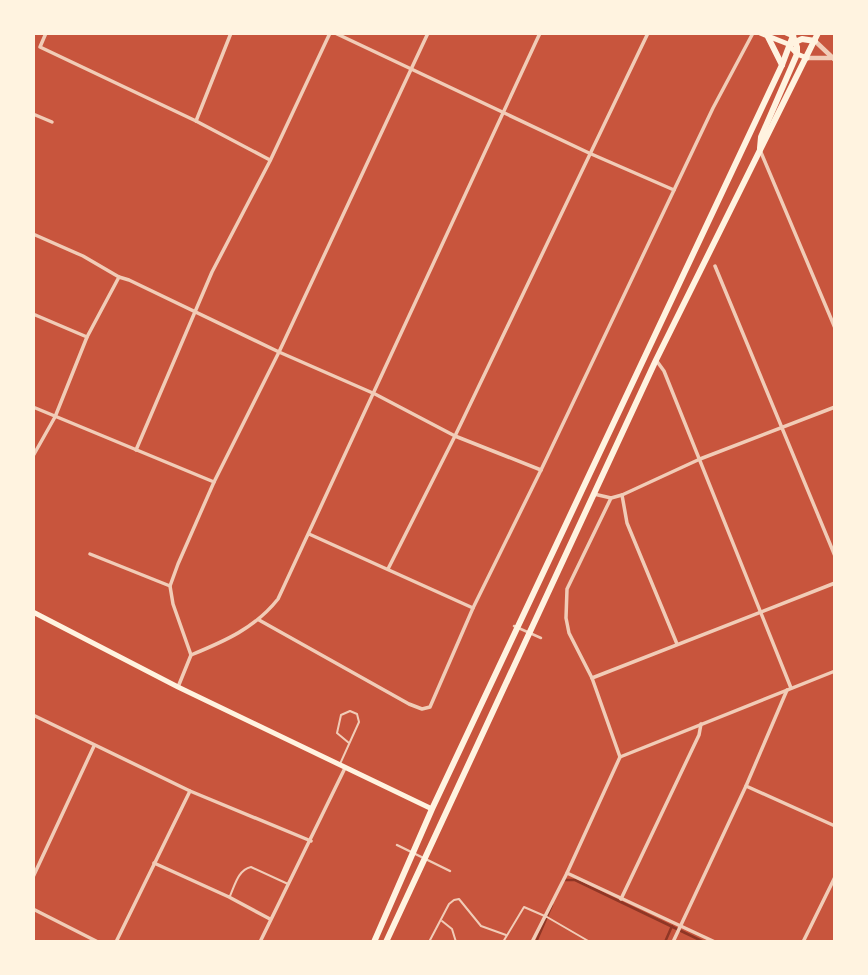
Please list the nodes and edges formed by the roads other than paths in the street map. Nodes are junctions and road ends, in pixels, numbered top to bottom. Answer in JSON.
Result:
{"nodes":[{"id":1,"x":46,"y":33,"type":"edge"},
{"id":2,"x":231,"y":33,"type":"edge"},
{"id":3,"x":332,"y":33,"type":"edge"},
{"id":4,"x":428,"y":33,"type":"edge"},
{"id":5,"x":540,"y":33,"type":"edge"},
{"id":6,"x":648,"y":33,"type":"edge"},
{"id":7,"x":753,"y":33,"type":"edge"},
{"id":8,"x":761,"y":33,"type":"edge"},
{"id":9,"x":810,"y":33,"type":"edge"},
{"id":10,"x":768,"y":37,"type":"junction"},
{"id":11,"x":816,"y":37,"type":"edge"},
{"id":12,"x":791,"y":38,"type":"edge"},
{"id":13,"x":797,"y":54,"type":"junction"},
{"id":14,"x":807,"y":58,"type":"junction"},
{"id":15,"x":833,"y":59,"type":"edge"},
{"id":16,"x":782,"y":65,"type":"junction"},
{"id":17,"x":410,"y":69,"type":"junction"},
{"id":18,"x":504,"y":111,"type":"junction"},
{"id":19,"x":33,"y":114,"type":"edge"},
{"id":20,"x":196,"y":121,"type":"junction"},
{"id":21,"x":52,"y":122,"type":"dead end"},
{"id":22,"x":760,"y":150,"type":"junction"},
{"id":23,"x":589,"y":152,"type":"junction"},
{"id":24,"x":270,"y":161,"type":"junction"},
{"id":25,"x":674,"y":190,"type":"junction"},
{"id":26,"x":33,"y":234,"type":"edge"},
{"id":27,"x":715,"y":266,"type":"dead end"},
{"id":28,"x":119,"y":277,"type":"junction"},
{"id":29,"x":196,"y":312,"type":"junction"},
{"id":30,"x":33,"y":314,"type":"edge"},
{"id":31,"x":835,"y":328,"type":"edge"},
{"id":32,"x":87,"y":337,"type":"junction"},
{"id":33,"x":279,"y":352,"type":"junction"},
{"id":34,"x":656,"y":360,"type":"junction"},
{"id":35,"x":375,"y":394,"type":"junction"},
{"id":36,"x":33,"y":407,"type":"edge"},
{"id":37,"x":835,"y":407,"type":"edge"},
{"id":38,"x":55,"y":416,"type":"junction"},
{"id":39,"x":782,"y":428,"type":"junction"},
{"id":40,"x":455,"y":436,"type":"junction"},
{"id":41,"x":136,"y":450,"type":"junction"},
{"id":42,"x":33,"y":456,"type":"edge"},
{"id":43,"x":700,"y":459,"type":"junction"},
{"id":44,"x":541,"y":470,"type":"junction"},
{"id":45,"x":214,"y":482,"type":"junction"},
{"id":46,"x":593,"y":494,"type":"junction"},
{"id":47,"x":622,"y":495,"type":"junction"},
{"id":48,"x":611,"y":498,"type":"junction"},
{"id":49,"x":309,"y":534,"type":"junction"},
{"id":50,"x":90,"y":554,"type":"dead end"},
{"id":51,"x":835,"y":556,"type":"edge"},
{"id":52,"x":388,"y":569,"type":"junction"},
{"id":53,"x":835,"y":583,"type":"edge"},
{"id":54,"x":170,"y":586,"type":"junction"},
{"id":55,"x":473,"y":608,"type":"junction"},
{"id":56,"x":33,"y":612,"type":"edge"},
{"id":57,"x":762,"y":612,"type":"junction"},
{"id":58,"x":259,"y":621,"type":"junction"},
{"id":59,"x":514,"y":626,"type":"dead end"},
{"id":60,"x":541,"y":638,"type":"dead end"},
{"id":61,"x":677,"y":645,"type":"junction"},
{"id":62,"x":191,"y":656,"type":"junction"},
{"id":63,"x":835,"y":671,"type":"edge"},
{"id":64,"x":592,"y":678,"type":"junction"},
{"id":65,"x":178,"y":687,"type":"junction"},
{"id":66,"x":789,"y":689,"type":"junction"},
{"id":67,"x":33,"y":715,"type":"edge"},
{"id":68,"x":701,"y":724,"type":"junction"},
{"id":69,"x":349,"y":743,"type":"junction"},
{"id":70,"x":94,"y":746,"type":"junction"},
{"id":71,"x":620,"y":757,"type":"junction"},
{"id":72,"x":343,"y":766,"type":"junction"},
{"id":73,"x":746,"y":786,"type":"junction"},
{"id":74,"x":190,"y":791,"type":"junction"},
{"id":75,"x":432,"y":809,"type":"junction"},
{"id":76,"x":835,"y":826,"type":"edge"},
{"id":77,"x":311,"y":841,"type":"junction"},
{"id":78,"x":397,"y":845,"type":"dead end"},
{"id":79,"x":154,"y":863,"type":"junction"},
{"id":80,"x":450,"y":870,"type":"dead end"},
{"id":81,"x":567,"y":873,"type":"junction"},
{"id":82,"x":33,"y":877,"type":"edge"},
{"id":83,"x":835,"y":877,"type":"edge"},
{"id":84,"x":289,"y":884,"type":"junction"},
{"id":85,"x":229,"y":897,"type":"junction"},
{"id":86,"x":621,"y":900,"type":"junction"},
{"id":87,"x":33,"y":909,"type":"edge"},
{"id":88,"x":544,"y":915,"type":"junction"},
{"id":89,"x":270,"y":919,"type":"junction"},
{"id":90,"x":441,"y":920,"type":"junction"},
{"id":91,"x":680,"y":927,"type":"junction"},
{"id":92,"x":506,"y":935,"type":"junction"},
{"id":93,"x":98,"y":942,"type":"edge"},
{"id":94,"x":117,"y":942,"type":"edge"},
{"id":95,"x":260,"y":942,"type":"edge"},
{"id":96,"x":374,"y":942,"type":"edge"},
{"id":97,"x":386,"y":942,"type":"edge"},
{"id":98,"x":429,"y":942,"type":"edge"},
{"id":99,"x":456,"y":942,"type":"edge"},
{"id":100,"x":503,"y":942,"type":"edge"},
{"id":101,"x":532,"y":942,"type":"edge"},
{"id":102,"x":590,"y":942,"type":"edge"},
{"id":103,"x":673,"y":942,"type":"edge"},
{"id":104,"x":715,"y":942,"type":"edge"},
{"id":105,"x":803,"y":942,"type":"edge"}],
"edges":[{"from":1,"to":20,"type":"street"},
{"from":2,"to":20,"type":"street"},
{"from":3,"to":17,"type":"street"},
{"from":3,"to":24,"type":"street"},
{"from":4,"to":17,"type":"street"},
{"from":5,"to":18,"type":"street"},
{"from":6,"to":23,"type":"street"},
{"from":7,"to":25,"type":"street"},
{"from":8,"to":10,"type":"main road"},
{"from":9,"to":11,"type":"highway"},
{"from":10,"to":12,"type":"main road"},
{"from":10,"to":16,"type":"highway"},
{"from":11,"to":12,"type":"highway"},
{"from":11,"to":14,"type":"highway"},
{"from":11,"to":15,"type":"street"},
{"from":12,"to":13,"type":"highway"},
{"from":12,"to":16,"type":"highway"},
{"from":13,"to":14,"type":"main road"},
{"from":13,"to":22,"type":"highway"},
{"from":14,"to":15,"type":"street"},
{"from":14,"to":22,"type":"highway"},
{"from":16,"to":75,"type":"highway"},
{"from":17,"to":18,"type":"street"},
{"from":17,"to":33,"type":"street"},
{"from":18,"to":23,"type":"street"},
{"from":18,"to":35,"type":"street"},
{"from":19,"to":21,"type":"street"},
{"from":20,"to":24,"type":"street"},
{"from":22,"to":31,"type":"street"},
{"from":22,"to":34,"type":"highway"},
{"from":23,"to":25,"type":"street"},
{"from":23,"to":40,"type":"street"},
{"from":24,"to":29,"type":"street"},
{"from":25,"to":44,"type":"street"},
{"from":26,"to":28,"type":"street"},
{"from":27,"to":39,"type":"street"},
{"from":28,"to":29,"type":"street"},
{"from":28,"to":32,"type":"street"},
{"from":29,"to":33,"type":"street"},
{"from":29,"to":41,"type":"street"},
{"from":30,"to":32,"type":"street"},
{"from":32,"to":38,"type":"street"},
{"from":33,"to":35,"type":"street"},
{"from":33,"to":45,"type":"street"},
{"from":34,"to":43,"type":"street"},
{"from":34,"to":46,"type":"highway"},
{"from":35,"to":40,"type":"street"},
{"from":35,"to":49,"type":"street"},
{"from":36,"to":38,"type":"street"},
{"from":37,"to":39,"type":"street"},
{"from":38,"to":41,"type":"street"},
{"from":38,"to":42,"type":"street"},
{"from":39,"to":43,"type":"street"},
{"from":39,"to":51,"type":"street"},
{"from":40,"to":44,"type":"street"},
{"from":40,"to":52,"type":"street"},
{"from":41,"to":45,"type":"street"},
{"from":43,"to":47,"type":"street"},
{"from":43,"to":57,"type":"street"},
{"from":44,"to":55,"type":"street"},
{"from":45,"to":54,"type":"street"},
{"from":46,"to":48,"type":"street"},
{"from":46,"to":97,"type":"highway"},
{"from":47,"to":48,"type":"street"},
{"from":47,"to":61,"type":"street"},
{"from":48,"to":64,"type":"street"},
{"from":49,"to":52,"type":"street"},
{"from":49,"to":58,"type":"street"},
{"from":50,"to":54,"type":"street"},
{"from":52,"to":55,"type":"street"},
{"from":53,"to":57,"type":"street"},
{"from":54,"to":62,"type":"street"},
{"from":55,"to":58,"type":"street"},
{"from":56,"to":65,"type":"main road"},
{"from":57,"to":61,"type":"street"},
{"from":57,"to":66,"type":"street"},
{"from":58,"to":62,"type":"street"},
{"from":59,"to":60,"type":"street"},
{"from":61,"to":64,"type":"street"},
{"from":62,"to":65,"type":"street"},
{"from":63,"to":66,"type":"street"},
{"from":64,"to":71,"type":"street"},
{"from":65,"to":72,"type":"main road"},
{"from":66,"to":68,"type":"street"},
{"from":66,"to":73,"type":"street"},
{"from":67,"to":70,"type":"street"},
{"from":68,"to":71,"type":"street"},
{"from":68,"to":86,"type":"street"},
{"from":69,"to":69,"type":"lane"},
{"from":69,"to":72,"type":"lane"},
{"from":70,"to":74,"type":"street"},
{"from":70,"to":82,"type":"street"},
{"from":71,"to":81,"type":"street"},
{"from":72,"to":75,"type":"main road"},
{"from":72,"to":77,"type":"street"},
{"from":73,"to":76,"type":"street"},
{"from":73,"to":91,"type":"street"},
{"from":74,"to":77,"type":"street"},
{"from":74,"to":79,"type":"street"},
{"from":75,"to":96,"type":"highway"},
{"from":77,"to":84,"type":"street"},
{"from":78,"to":80,"type":"street"},
{"from":79,"to":85,"type":"street"},
{"from":79,"to":94,"type":"street"},
{"from":81,"to":86,"type":"street"},
{"from":81,"to":88,"type":"street"},
{"from":83,"to":105,"type":"street"},
{"from":84,"to":85,"type":"lane"},
{"from":84,"to":89,"type":"street"},
{"from":85,"to":89,"type":"street"},
{"from":86,"to":91,"type":"street"},
{"from":87,"to":93,"type":"street"},
{"from":88,"to":92,"type":"lane"},
{"from":88,"to":101,"type":"street"},
{"from":88,"to":102,"type":"lane"},
{"from":89,"to":95,"type":"street"},
{"from":90,"to":92,"type":"lane"},
{"from":90,"to":98,"type":"lane"},
{"from":90,"to":99,"type":"lane"},
{"from":91,"to":103,"type":"street"},
{"from":91,"to":104,"type":"street"},
{"from":92,"to":100,"type":"lane"}]}
